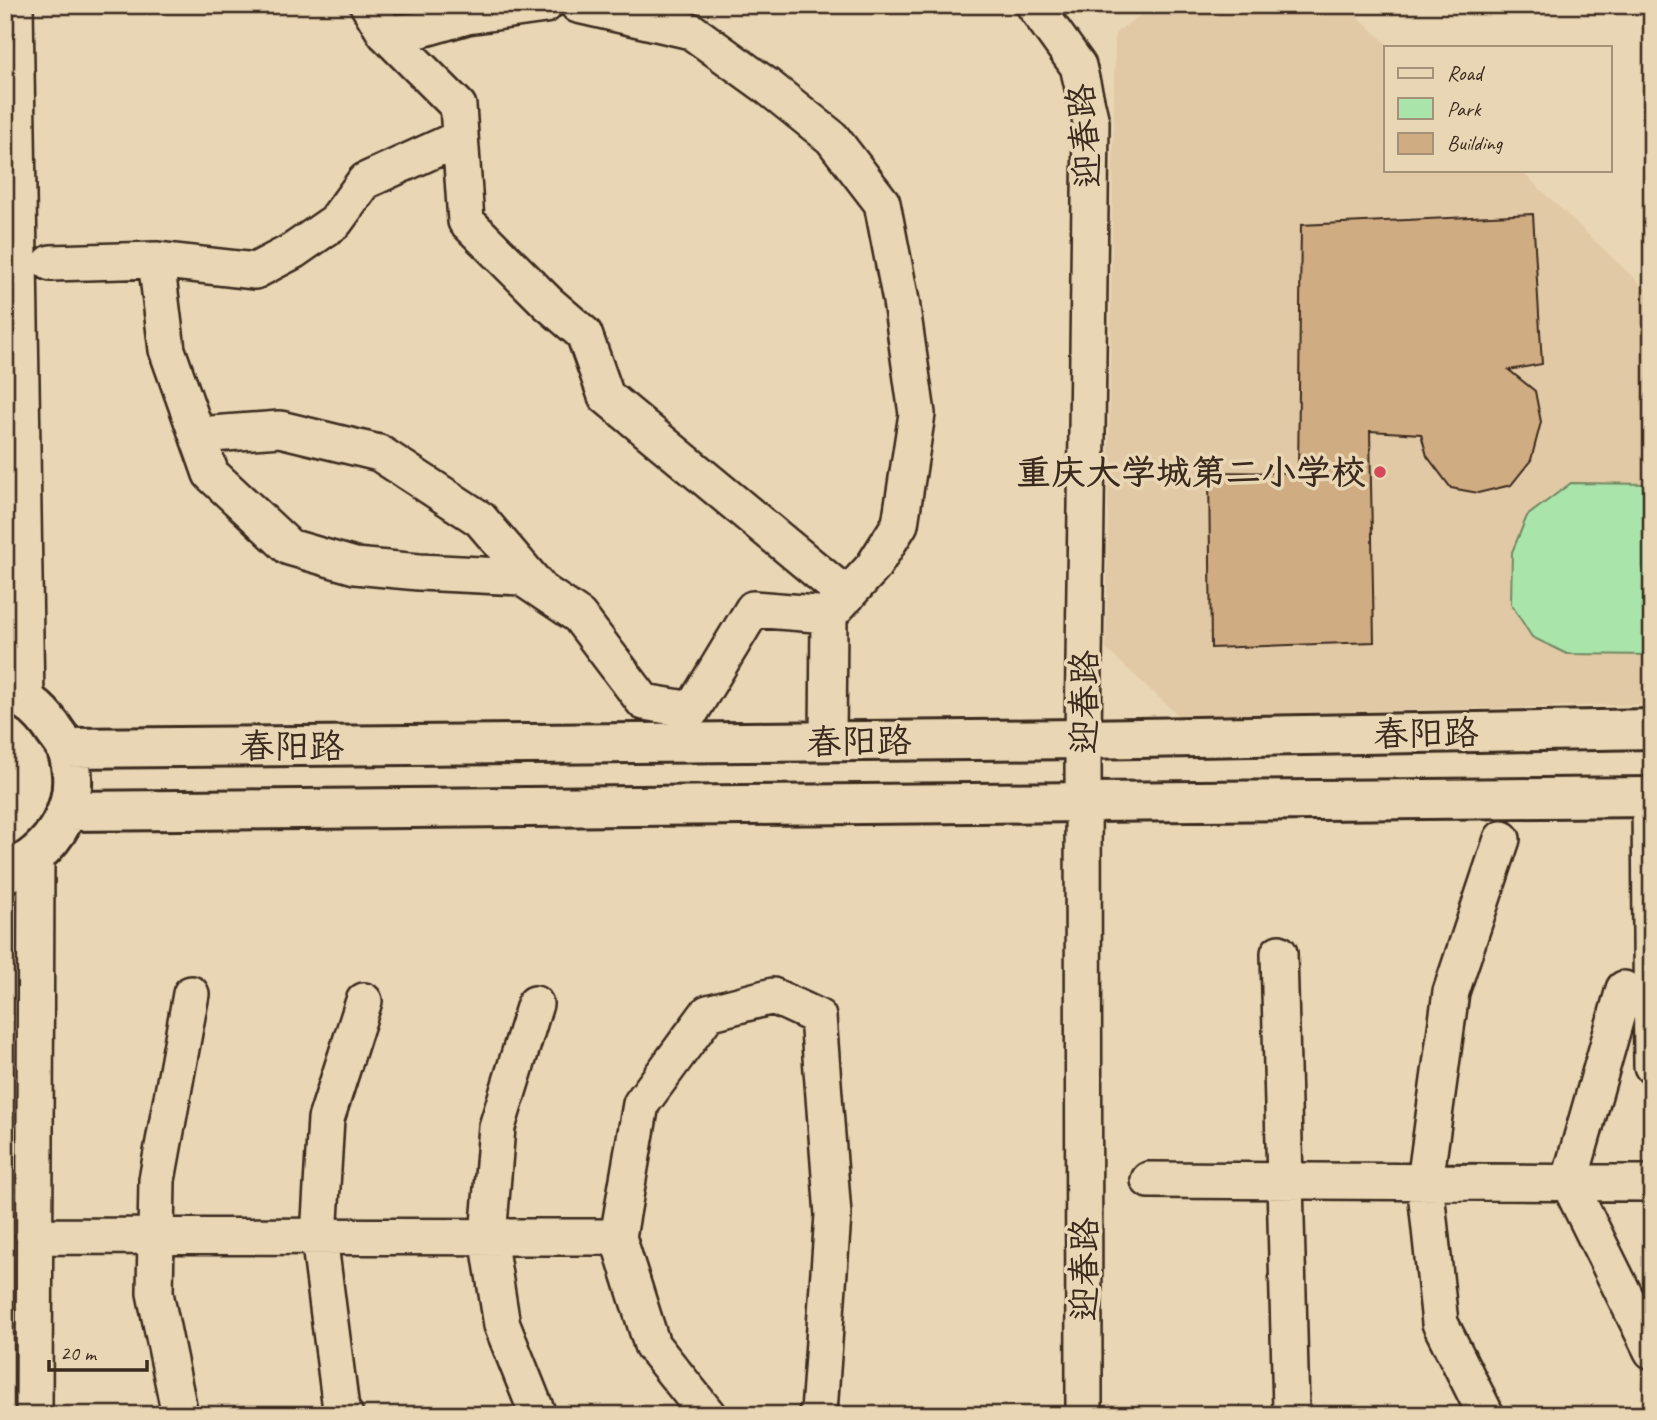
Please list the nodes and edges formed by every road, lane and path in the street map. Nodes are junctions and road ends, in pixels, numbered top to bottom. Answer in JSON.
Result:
{"nodes":[{"id":1,"x":15,"y":5,"type":"edge"},
{"id":2,"x":545,"y":5,"type":"edge"},
{"id":3,"x":578,"y":5,"type":"edge"},
{"id":4,"x":1034,"y":5,"type":"edge"},
{"id":5,"x":377,"y":19,"type":"edge"},
{"id":6,"x":460,"y":138,"type":"junction"},
{"id":7,"x":156,"y":260,"type":"junction"},
{"id":8,"x":51,"y":263,"type":"dead end"},
{"id":9,"x":198,"y":435,"type":"junction"},
{"id":10,"x":542,"y":591,"type":"junction"},
{"id":11,"x":838,"y":606,"type":"junction"},
{"id":12,"x":16,"y":697,"type":"edge"},
{"id":13,"x":1652,"y":729,"type":"edge"},
{"id":14,"x":1083,"y":739,"type":"junction"},
{"id":15,"x":828,"y":741,"type":"junction"},
{"id":16,"x":66,"y":748,"type":"junction"},
{"id":17,"x":1651,"y":797,"type":"edge"},
{"id":18,"x":1084,"y":803,"type":"junction"},
{"id":19,"x":68,"y":811,"type":"junction"},
{"id":20,"x":1502,"y":839,"type":"dead end"},
{"id":21,"x":21,"y":864,"type":"edge"},
{"id":22,"x":1279,"y":953,"type":"dead end"},
{"id":23,"x":1624,"y":989,"type":"dead end"},
{"id":24,"x":191,"y":993,"type":"dead end"},
{"id":25,"x":364,"y":1001,"type":"dead end"},
{"id":26,"x":535,"y":1004,"type":"dead end"},
{"id":27,"x":1652,"y":1066,"type":"edge"},
{"id":28,"x":1149,"y":1180,"type":"dead end"},
{"id":29,"x":1284,"y":1181,"type":"junction"},
{"id":30,"x":1425,"y":1182,"type":"junction"},
{"id":31,"x":1569,"y":1183,"type":"junction"},
{"id":32,"x":1652,"y":1183,"type":"edge"},
{"id":33,"x":34,"y":1236,"type":"junction"},
{"id":34,"x":319,"y":1237,"type":"junction"},
{"id":35,"x":488,"y":1237,"type":"junction"},
{"id":36,"x":618,"y":1237,"type":"junction"},
{"id":37,"x":156,"y":1238,"type":"junction"},
{"id":38,"x":1652,"y":1350,"type":"edge"},
{"id":39,"x":1291,"y":1410,"type":"dead end"},
{"id":40,"x":34,"y":1415,"type":"edge"},
{"id":41,"x":180,"y":1415,"type":"edge"},
{"id":42,"x":345,"y":1415,"type":"edge"},
{"id":43,"x":538,"y":1415,"type":"edge"},
{"id":44,"x":708,"y":1415,"type":"edge"},
{"id":45,"x":816,"y":1415,"type":"edge"},
{"id":46,"x":1084,"y":1415,"type":"edge"},
{"id":47,"x":1486,"y":1415,"type":"edge"}],
"edges":[{"from":1,"to":12,"type":"street"},
{"from":2,"to":5,"type":"street"},
{"from":3,"to":11,"type":"street"},
{"from":4,"to":14,"type":"street","name":"迎春路"},
{"from":5,"to":6,"type":"street"},
{"from":6,"to":7,"type":"street"},
{"from":6,"to":11,"type":"street"},
{"from":7,"to":8,"type":"street"},
{"from":7,"to":9,"type":"street"},
{"from":9,"to":10,"type":"street"},
{"from":9,"to":10,"type":"street"},
{"from":10,"to":11,"type":"street"},
{"from":11,"to":15,"type":"street"},
{"from":12,"to":16,"type":"main road"},
{"from":13,"to":14,"type":"main road","name":"春阳路"},
{"from":14,"to":15,"type":"main road","name":"春阳路"},
{"from":14,"to":18,"type":"street","name":"迎春路"},
{"from":15,"to":16,"type":"main road","name":"春阳路"},
{"from":16,"to":19,"type":"main road"},
{"from":17,"to":18,"type":"main road","name":"春阳路"},
{"from":17,"to":27,"type":"street"},
{"from":18,"to":19,"type":"main road","name":"春阳路"},
{"from":18,"to":46,"type":"street","name":"迎春路"},
{"from":19,"to":21,"type":"main road"},
{"from":20,"to":30,"type":"street"},
{"from":21,"to":33,"type":"street"},
{"from":22,"to":29,"type":"street"},
{"from":23,"to":31,"type":"street"},
{"from":24,"to":37,"type":"street"},
{"from":25,"to":34,"type":"street"},
{"from":26,"to":35,"type":"street"},
{"from":28,"to":29,"type":"street"},
{"from":29,"to":30,"type":"street"},
{"from":29,"to":39,"type":"street"},
{"from":30,"to":31,"type":"street"},
{"from":30,"to":47,"type":"street"},
{"from":31,"to":32,"type":"street"},
{"from":31,"to":38,"type":"street"},
{"from":33,"to":37,"type":"street"},
{"from":33,"to":40,"type":"street"},
{"from":34,"to":35,"type":"street"},
{"from":34,"to":37,"type":"street"},
{"from":34,"to":42,"type":"street"},
{"from":35,"to":36,"type":"street"},
{"from":35,"to":43,"type":"street"},
{"from":36,"to":44,"type":"street"},
{"from":36,"to":45,"type":"street"},
{"from":37,"to":41,"type":"street"}]}
